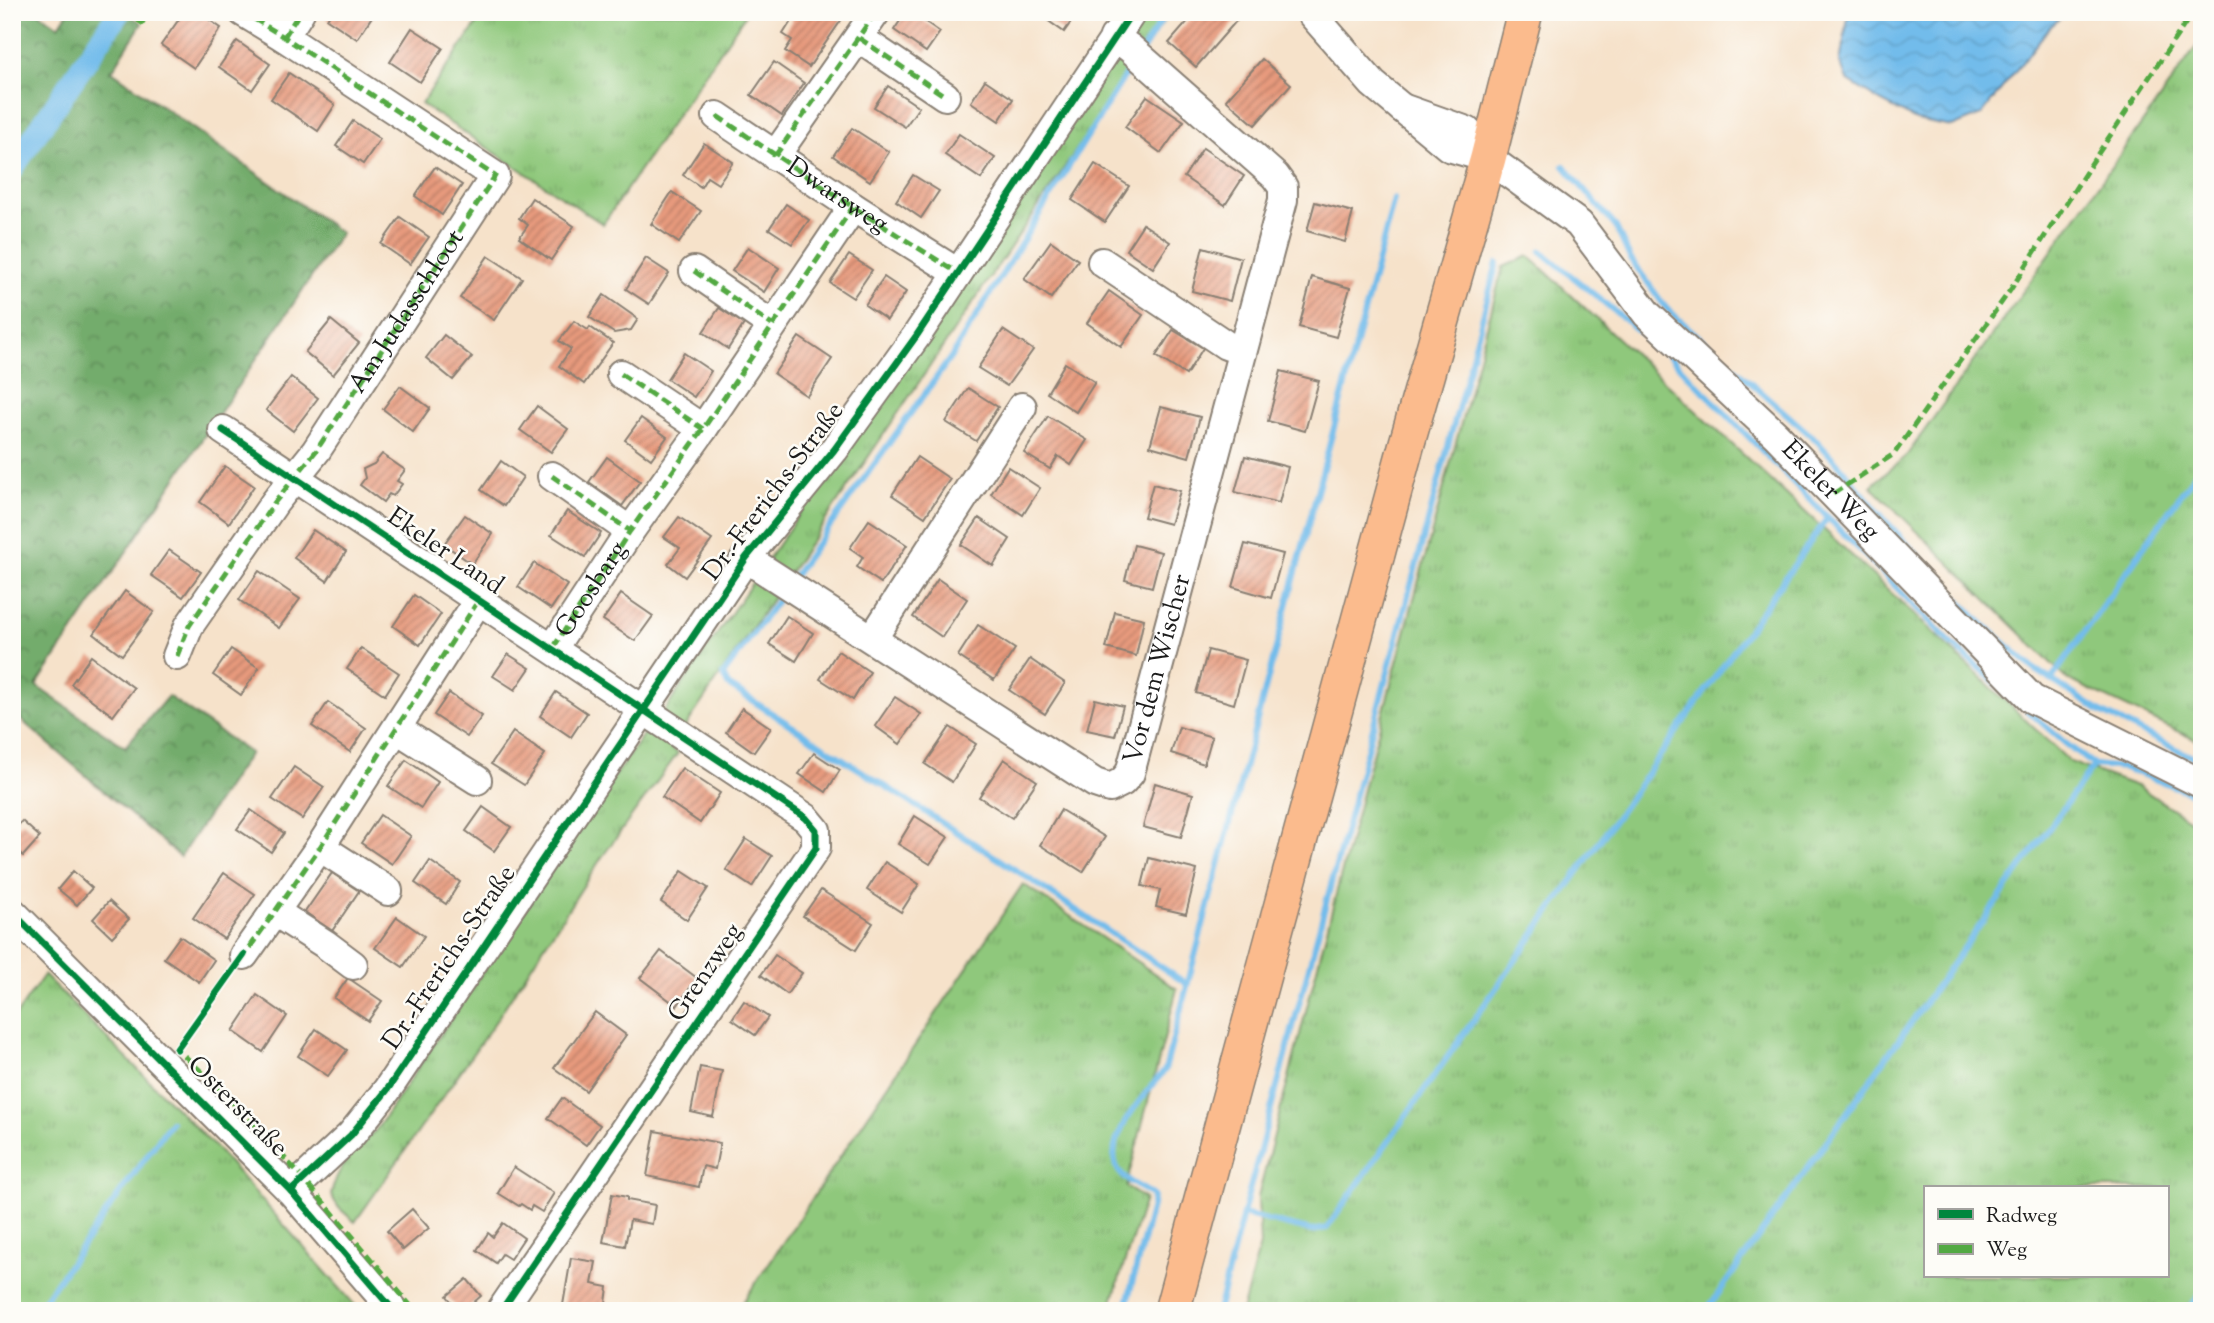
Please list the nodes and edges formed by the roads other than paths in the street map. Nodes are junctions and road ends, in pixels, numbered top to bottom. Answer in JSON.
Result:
{"nodes":[{"id":1,"x":243,"y":12,"type":"edge"},
{"id":2,"x":300,"y":12,"type":"edge"},
{"id":3,"x":876,"y":12,"type":"edge"},
{"id":4,"x":1132,"y":12,"type":"edge"},
{"id":5,"x":1310,"y":12,"type":"edge"},
{"id":6,"x":1525,"y":12,"type":"edge"},
{"id":7,"x":284,"y":37,"type":"junction"},
{"id":8,"x":1114,"y":37,"type":"junction"},
{"id":9,"x":859,"y":38,"type":"junction"},
{"id":10,"x":945,"y":96,"type":"dead end"},
{"id":11,"x":717,"y":116,"type":"dead end"},
{"id":12,"x":775,"y":156,"type":"junction"},
{"id":13,"x":1488,"y":158,"type":"junction"},
{"id":14,"x":853,"y":208,"type":"junction"},
{"id":15,"x":1102,"y":262,"type":"dead end"},
{"id":16,"x":694,"y":271,"type":"dead end"},
{"id":17,"x":958,"y":273,"type":"junction"},
{"id":18,"x":772,"y":325,"type":"junction"},
{"id":19,"x":1242,"y":351,"type":"junction"},
{"id":20,"x":621,"y":374,"type":"dead end"},
{"id":21,"x":1022,"y":407,"type":"dead end"},
{"id":22,"x":703,"y":429,"type":"junction"},
{"id":23,"x":223,"y":430,"type":"dead end"},
{"id":24,"x":552,"y":476,"type":"dead end"},
{"id":25,"x":295,"y":477,"type":"junction"},
{"id":26,"x":630,"y":531,"type":"junction"},
{"id":27,"x":746,"y":558,"type":"junction"},
{"id":28,"x":478,"y":601,"type":"junction"},
{"id":29,"x":873,"y":638,"type":"junction"},
{"id":30,"x":552,"y":648,"type":"junction"},
{"id":31,"x":177,"y":656,"type":"dead end"},
{"id":32,"x":643,"y":709,"type":"junction"},
{"id":33,"x":397,"y":729,"type":"junction"},
{"id":34,"x":477,"y":780,"type":"dead end"},
{"id":35,"x":2202,"y":784,"type":"edge"},
{"id":36,"x":320,"y":847,"type":"junction"},
{"id":37,"x":388,"y":891,"type":"dead end"},
{"id":38,"x":12,"y":912,"type":"edge"},
{"id":39,"x":275,"y":912,"type":"junction"},
{"id":40,"x":244,"y":955,"type":"dead end"},
{"id":41,"x":353,"y":965,"type":"dead end"},
{"id":42,"x":290,"y":1191,"type":"junction"},
{"id":43,"x":394,"y":1311,"type":"edge"},
{"id":44,"x":501,"y":1311,"type":"edge"},
{"id":45,"x":1172,"y":1311,"type":"edge"}],
"edges":[{"from":1,"to":7,"type":"street","name":"Am Judasschloot"},
{"from":2,"to":7,"type":"street"},
{"from":3,"to":9,"type":"street"},
{"from":4,"to":8,"type":"street","name":"Dr.-Frerichs-Straße"},
{"from":5,"to":13,"type":"street","name":"Ekeler Weg"},
{"from":6,"to":13,"type":"main road"},
{"from":7,"to":25,"type":"street","name":"Am Judasschloot"},
{"from":8,"to":17,"type":"street","name":"Dr.-Frerichs-Straße"},
{"from":8,"to":19,"type":"street","name":"Vor dem Wischer"},
{"from":9,"to":10,"type":"street"},
{"from":9,"to":12,"type":"street"},
{"from":11,"to":12,"type":"street","name":"Dwarsweg"},
{"from":12,"to":14,"type":"street","name":"Dwarsweg"},
{"from":13,"to":35,"type":"street","name":"Ekeler Weg"},
{"from":13,"to":45,"type":"main road"},
{"from":14,"to":17,"type":"street","name":"Dwarsweg"},
{"from":14,"to":18,"type":"street","name":"Goosbarg"},
{"from":15,"to":19,"type":"street"},
{"from":16,"to":18,"type":"street"},
{"from":17,"to":27,"type":"street","name":"Dr.-Frerichs-Straße"},
{"from":18,"to":22,"type":"street","name":"Goosbarg"},
{"from":19,"to":29,"type":"street","name":"Vor dem Wischer"},
{"from":20,"to":22,"type":"street"},
{"from":21,"to":29,"type":"street"},
{"from":22,"to":26,"type":"street","name":"Goosbarg"},
{"from":23,"to":25,"type":"street","name":"Ekeler Land"},
{"from":24,"to":26,"type":"street","name":"Goosbarg"},
{"from":25,"to":28,"type":"street","name":"Ekeler Land"},
{"from":25,"to":31,"type":"street","name":"Am Judasschloot"},
{"from":26,"to":30,"type":"street","name":"Goosbarg"},
{"from":27,"to":29,"type":"street","name":"Vor dem Wischer"},
{"from":27,"to":32,"type":"street","name":"Dr.-Frerichs-Straße"},
{"from":28,"to":30,"type":"street","name":"Ekeler Land"},
{"from":28,"to":33,"type":"street"},
{"from":30,"to":32,"type":"street","name":"Ekeler Land"},
{"from":32,"to":42,"type":"street","name":"Dr.-Frerichs-Straße"},
{"from":32,"to":44,"type":"street","name":"Grenzweg"},
{"from":33,"to":34,"type":"street"},
{"from":33,"to":36,"type":"street"},
{"from":36,"to":37,"type":"street"},
{"from":36,"to":39,"type":"street"},
{"from":38,"to":42,"type":"street","name":"Osterstraße"},
{"from":39,"to":40,"type":"street"},
{"from":39,"to":41,"type":"street"},
{"from":42,"to":43,"type":"street","name":"Osterstraße"}]}
